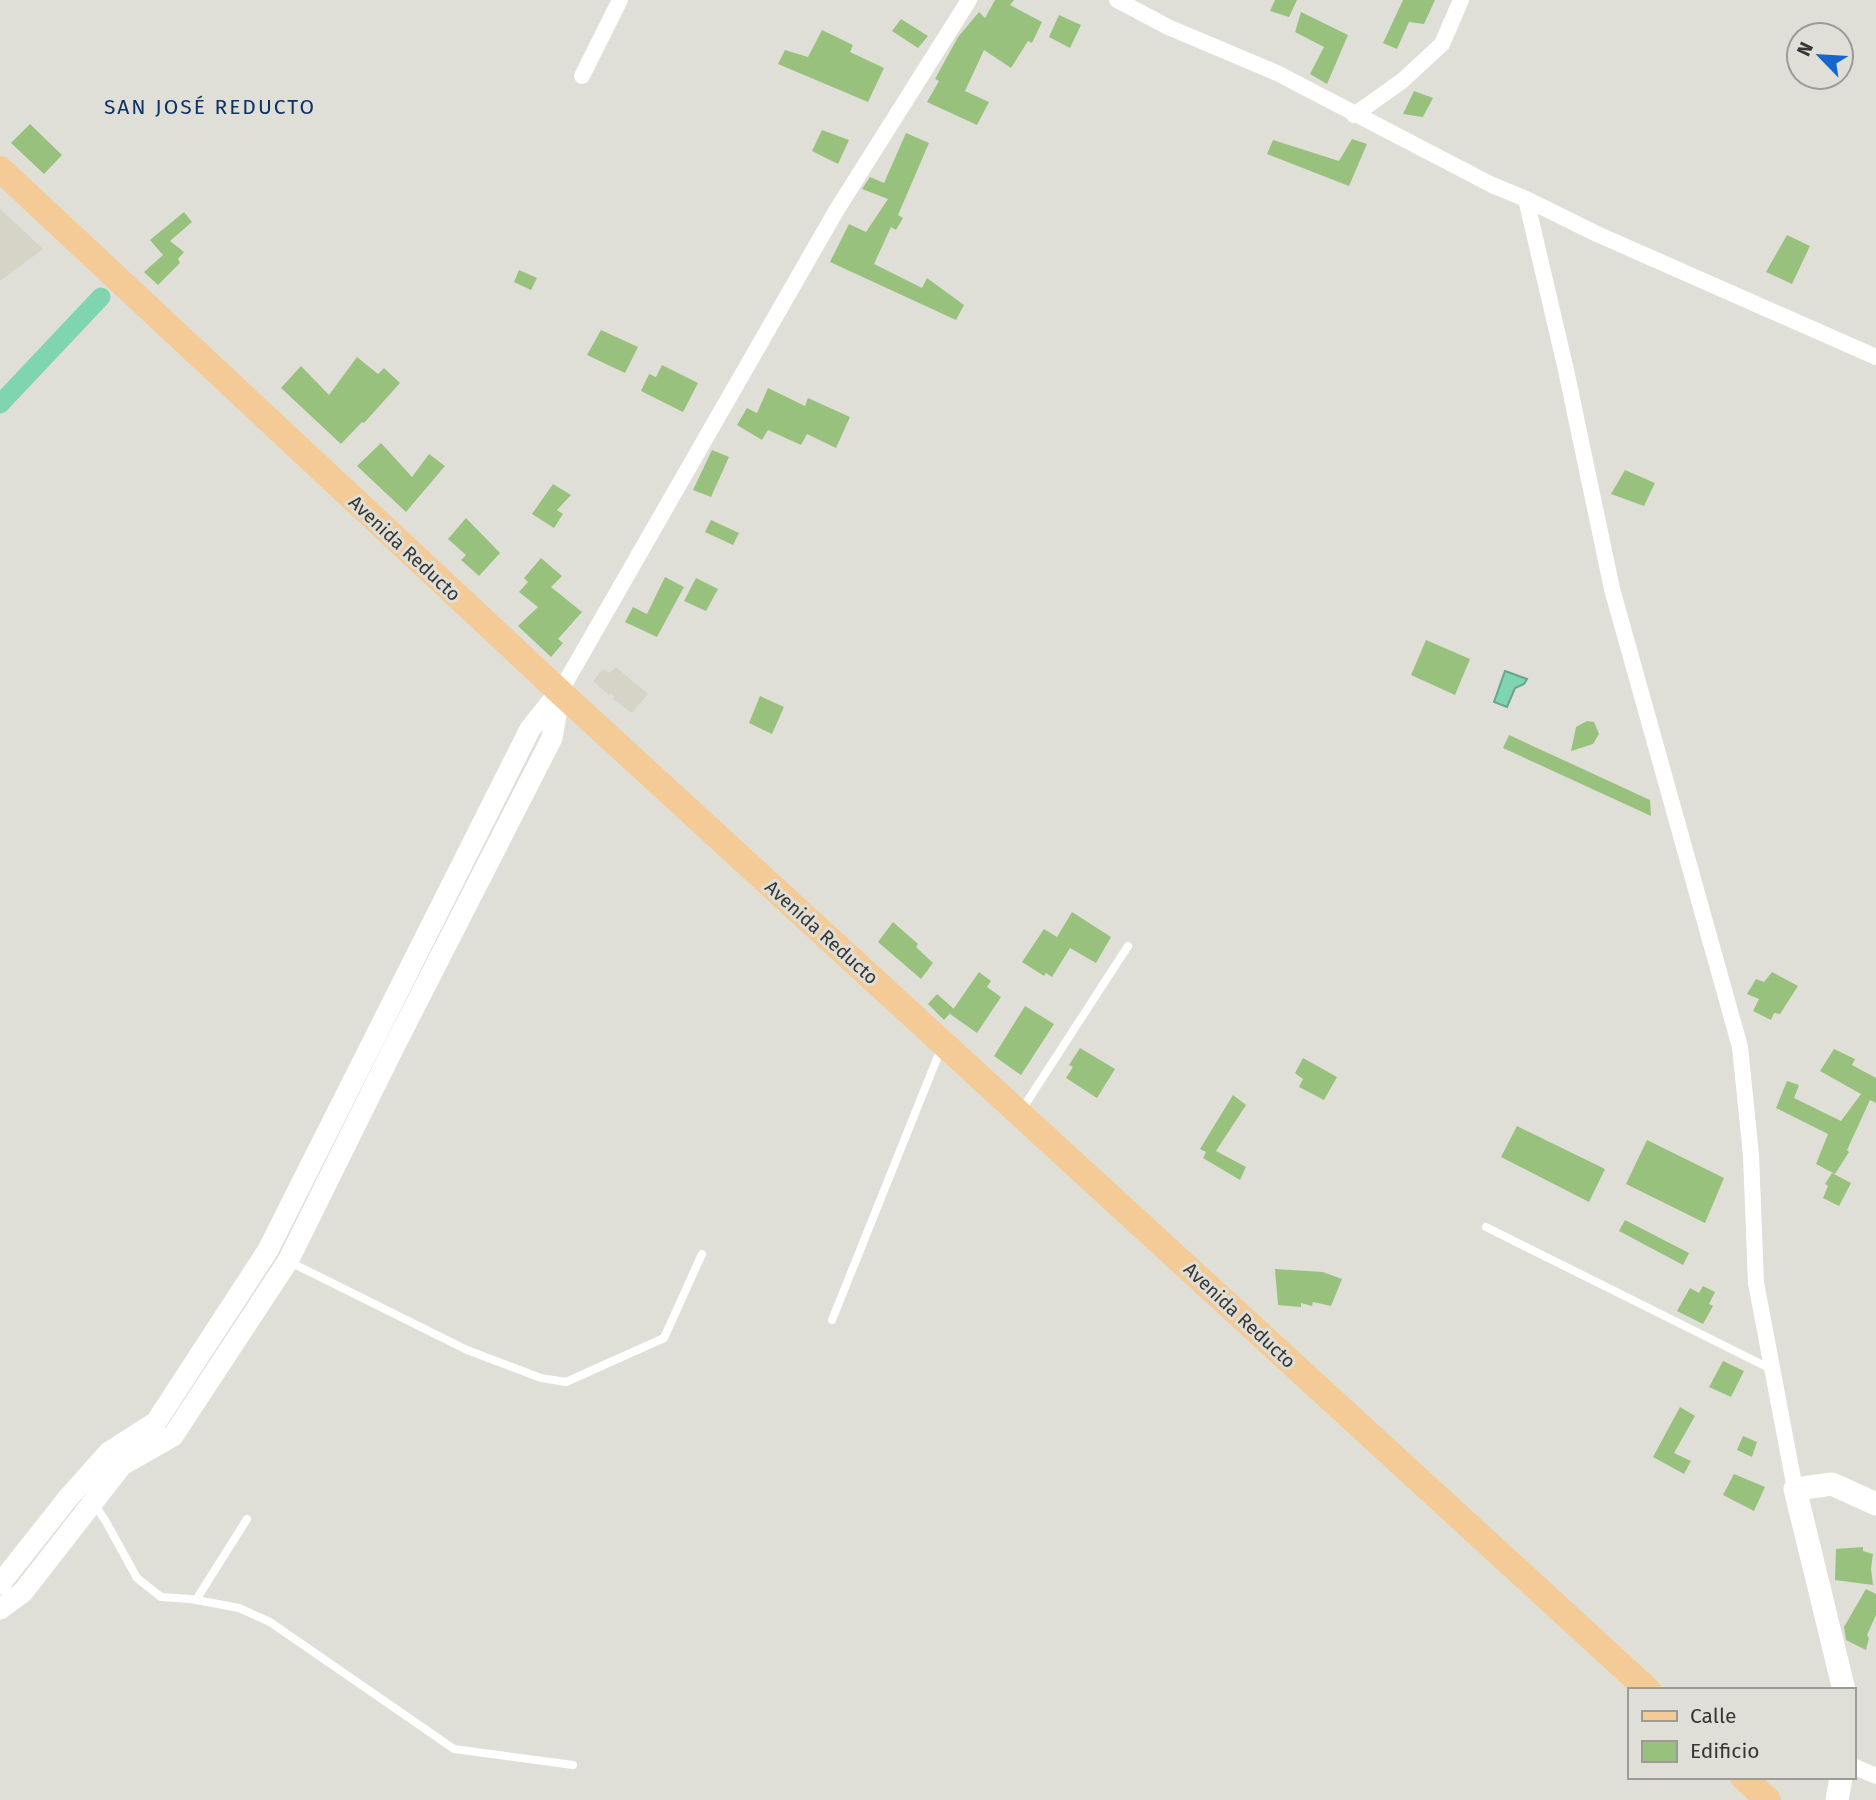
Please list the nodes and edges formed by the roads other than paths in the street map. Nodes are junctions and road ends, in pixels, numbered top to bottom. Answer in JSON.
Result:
{"nodes":[{"id":1,"x":620,"y":0,"type":"edge"},
{"id":2,"x":969,"y":0,"type":"edge"},
{"id":3,"x":1117,"y":0,"type":"edge"},
{"id":4,"x":1461,"y":0,"type":"edge"},
{"id":5,"x":582,"y":76,"type":"dead end"},
{"id":6,"x":1354,"y":115,"type":"junction"},
{"id":7,"x":0,"y":169,"type":"edge"},
{"id":8,"x":1526,"y":199,"type":"junction"},
{"id":9,"x":1876,"y":357,"type":"edge"},
{"id":10,"x":560,"y":692,"type":"junction"},
{"id":11,"x":1128,"y":946,"type":"dead end"},
{"id":12,"x":384,"y":1042,"type":"junction"},
{"id":13,"x":943,"y":1043,"type":"junction"},
{"id":14,"x":1020,"y":1113,"type":"junction"},
{"id":15,"x":1486,"y":1227,"type":"dead end"},
{"id":16,"x":268,"y":1250,"type":"junction"},
{"id":17,"x":702,"y":1254,"type":"dead end"},
{"id":18,"x":288,"y":1261,"type":"junction"},
{"id":19,"x":832,"y":1320,"type":"dead end"},
{"id":20,"x":1773,"y":1370,"type":"junction"},
{"id":21,"x":1795,"y":1489,"type":"junction"},
{"id":22,"x":84,"y":1495,"type":"junction"},
{"id":23,"x":1876,"y":1504,"type":"edge"},
{"id":24,"x":247,"y":1519,"type":"dead end"},
{"id":25,"x":0,"y":1584,"type":"edge"},
{"id":26,"x":196,"y":1600,"type":"junction"},
{"id":27,"x":0,"y":1609,"type":"edge"},
{"id":28,"x":1646,"y":1688,"type":"edge"},
{"id":29,"x":1844,"y":1688,"type":"edge"},
{"id":30,"x":573,"y":1765,"type":"dead end"},
{"id":31,"x":1855,"y":1767,"type":"edge"},
{"id":32,"x":1876,"y":1776,"type":"edge"},
{"id":33,"x":1746,"y":1779,"type":"edge"},
{"id":34,"x":1842,"y":1779,"type":"edge"},
{"id":35,"x":1768,"y":1800,"type":"edge"},
{"id":36,"x":1837,"y":1800,"type":"edge"}],
"edges":[{"from":1,"to":5,"type":"street"},
{"from":2,"to":10,"type":"street"},
{"from":3,"to":6,"type":"street"},
{"from":4,"to":6,"type":"street"},
{"from":6,"to":8,"type":"street"},
{"from":7,"to":10,"type":"main road","name":"Avenida Reducto"},
{"from":8,"to":9,"type":"street"},
{"from":8,"to":20,"type":"street"},
{"from":10,"to":12,"type":"street"},
{"from":10,"to":13,"type":"main road","name":"Avenida Reducto"},
{"from":11,"to":14,"type":"lane"},
{"from":12,"to":16,"type":"street"},
{"from":12,"to":18,"type":"street"},
{"from":13,"to":14,"type":"main road","name":"Avenida Reducto"},
{"from":13,"to":19,"type":"lane"},
{"from":14,"to":28,"type":"main road","name":"Avenida Reducto"},
{"from":15,"to":20,"type":"lane"},
{"from":16,"to":18,"type":"street"},
{"from":16,"to":22,"type":"street"},
{"from":17,"to":18,"type":"lane"},
{"from":18,"to":22,"type":"street"},
{"from":20,"to":21,"type":"street"},
{"from":21,"to":23,"type":"main road"},
{"from":21,"to":29,"type":"main road"},
{"from":22,"to":25,"type":"street"},
{"from":22,"to":26,"type":"lane"},
{"from":22,"to":27,"type":"street"},
{"from":24,"to":26,"type":"lane"},
{"from":26,"to":30,"type":"lane"},
{"from":31,"to":32,"type":"street"},
{"from":33,"to":35,"type":"main road"},
{"from":34,"to":36,"type":"main road"}]}
